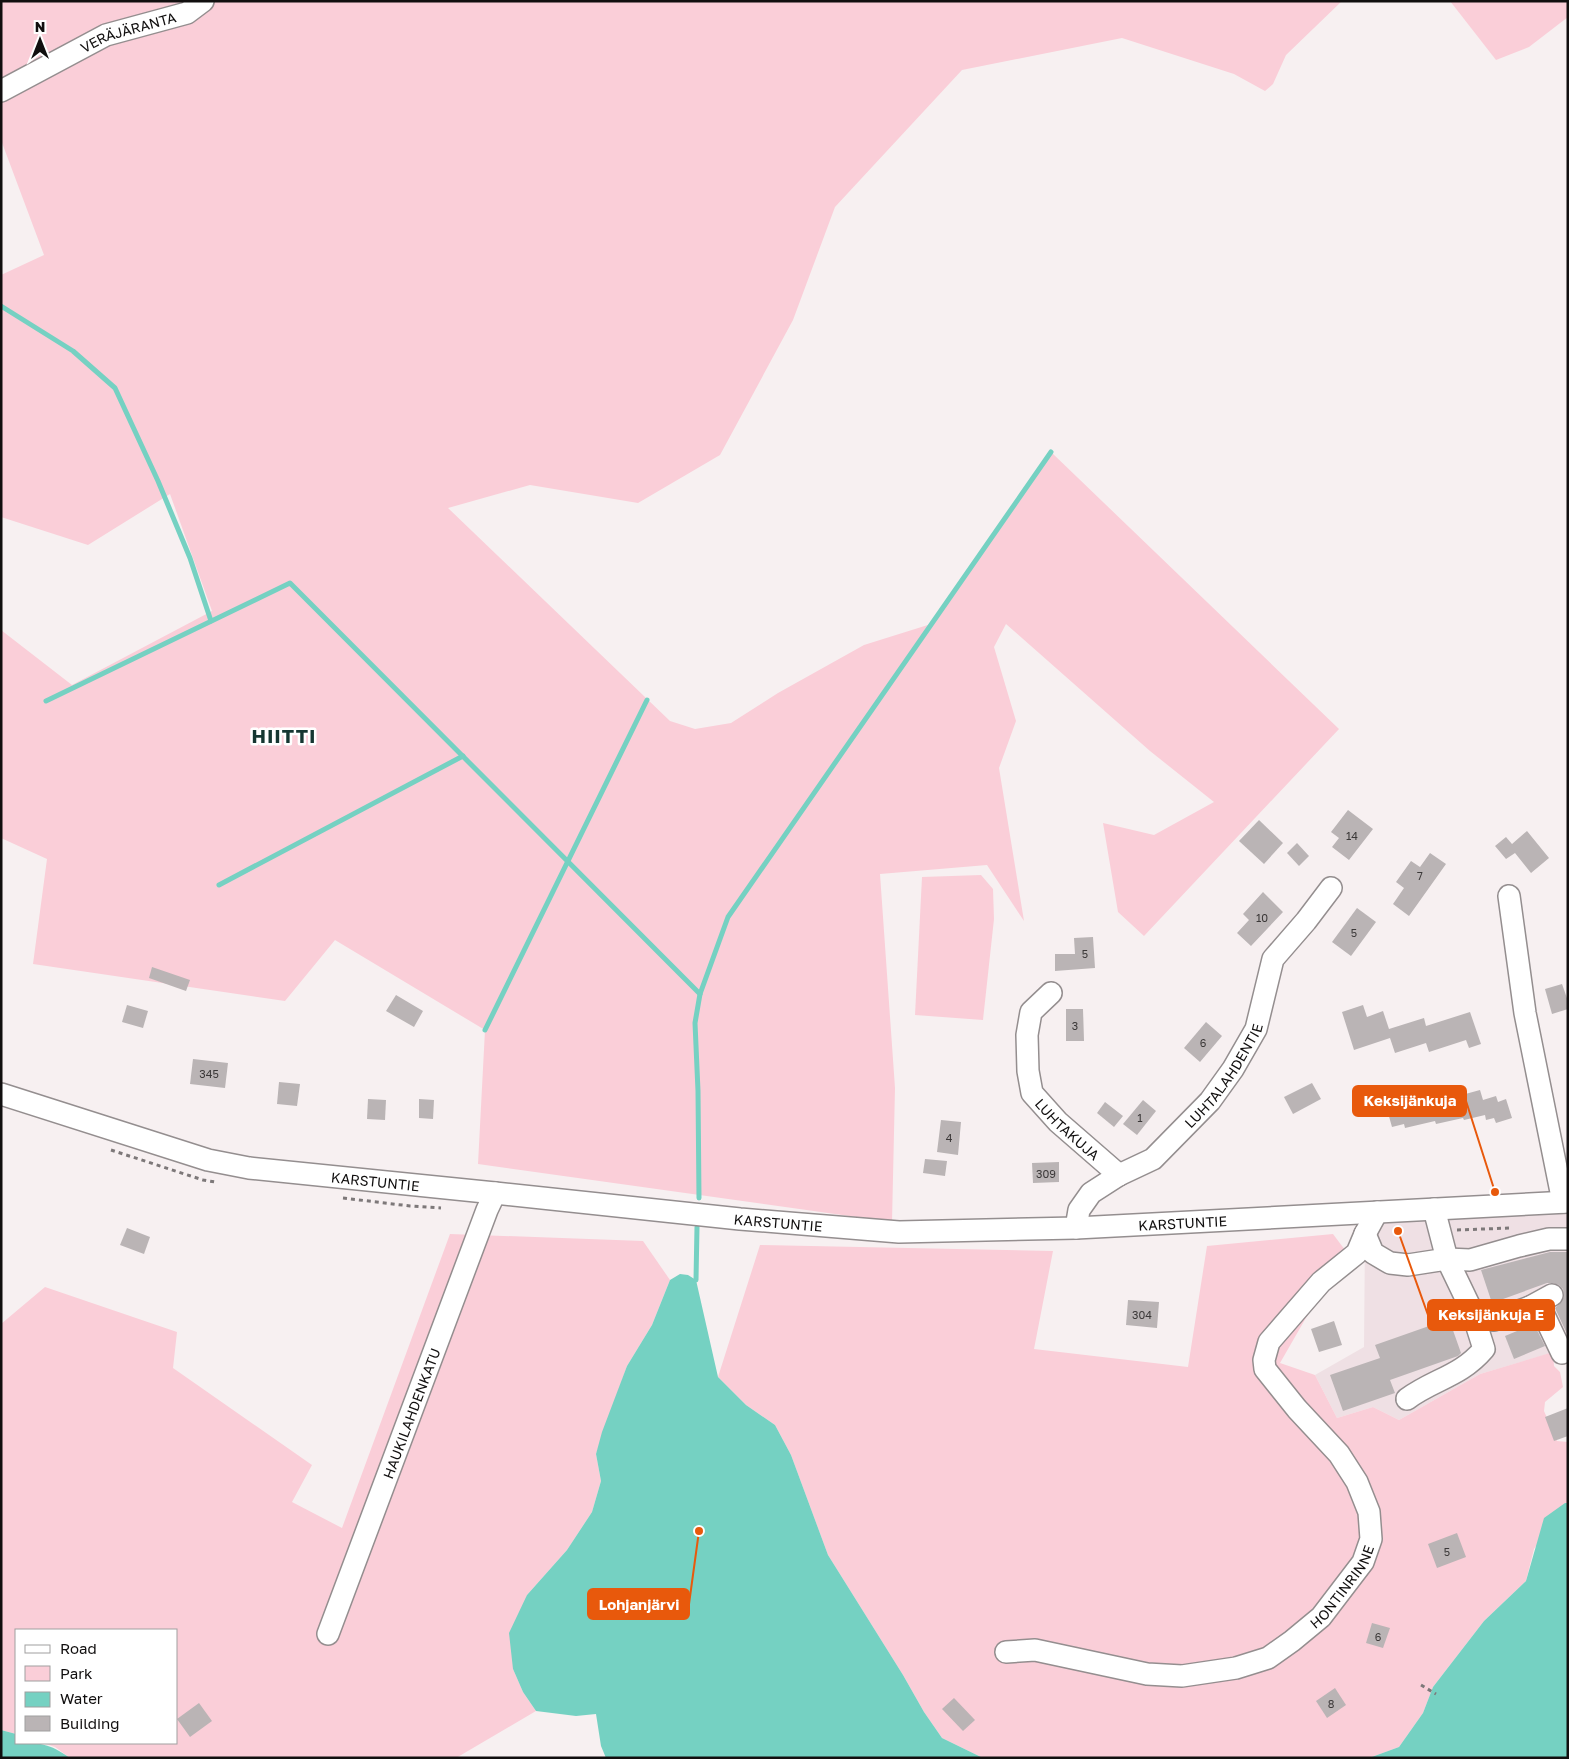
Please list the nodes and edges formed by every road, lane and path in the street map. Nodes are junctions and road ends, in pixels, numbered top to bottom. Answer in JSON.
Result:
{"nodes":[{"id":1,"x":203,"y":1,"type":"edge"},
{"id":2,"x":1,"y":91,"type":"edge"},
{"id":3,"x":1331,"y":888,"type":"dead end"},
{"id":4,"x":1509,"y":896,"type":"dead end"},
{"id":5,"x":1051,"y":993,"type":"dead end"},
{"id":6,"x":1,"y":1094,"type":"edge"},
{"id":7,"x":1119,"y":1175,"type":"junction"},
{"id":8,"x":495,"y":1193,"type":"junction"},
{"id":9,"x":1565,"y":1202,"type":"edge"},
{"id":10,"x":1434,"y":1209,"type":"junction"},
{"id":11,"x":1378,"y":1212,"type":"junction"},
{"id":12,"x":1076,"y":1228,"type":"junction"},
{"id":13,"x":1364,"y":1234,"type":"junction"},
{"id":14,"x":1568,"y":1239,"type":"edge"},
{"id":15,"x":1447,"y":1259,"type":"junction"},
{"id":16,"x":1552,"y":1295,"type":"dead end"},
{"id":17,"x":1530,"y":1307,"type":"junction"},
{"id":18,"x":1472,"y":1311,"type":"junction"},
{"id":19,"x":1562,"y":1353,"type":"dead end"},
{"id":20,"x":1407,"y":1400,"type":"dead end"},
{"id":21,"x":328,"y":1634,"type":"dead end"},
{"id":22,"x":1006,"y":1652,"type":"dead end"},
{"id":23,"x":1421,"y":1685,"type":"dead end"},
{"id":24,"x":1436,"y":1694,"type":"dead end"}],
"edges":[{"from":1,"to":2,"type":"street","name":"VERÄJÄRANTA"},
{"from":3,"to":7,"type":"street","name":"LUHTALAHDENTIE"},
{"from":4,"to":9,"type":"street"},
{"from":5,"to":7,"type":"street","name":"LUHTAKUJA"},
{"from":6,"to":8,"type":"street","name":"KARSTUNTIE"},
{"from":7,"to":12,"type":"street","name":"LUHTALAHDENTIE"},
{"from":8,"to":12,"type":"street","name":"KARSTUNTIE"},
{"from":8,"to":21,"type":"street","name":"HAUKILAHDENKATU"},
{"from":9,"to":10,"type":"street","name":"KARSTUNTIE"},
{"from":10,"to":11,"type":"street","name":"KARSTUNTIE"},
{"from":10,"to":15,"type":"street"},
{"from":11,"to":12,"type":"street","name":"KARSTUNTIE"},
{"from":11,"to":13,"type":"street","name":"HONTINRINNE"},
{"from":13,"to":15,"type":"street"},
{"from":13,"to":22,"type":"street","name":"HONTINRINNE"},
{"from":14,"to":15,"type":"street"},
{"from":15,"to":18,"type":"street"},
{"from":16,"to":17,"type":"street"},
{"from":17,"to":18,"type":"street"},
{"from":17,"to":19,"type":"street"},
{"from":18,"to":20,"type":"street"},
{"from":23,"to":24,"type":"path"}]}
